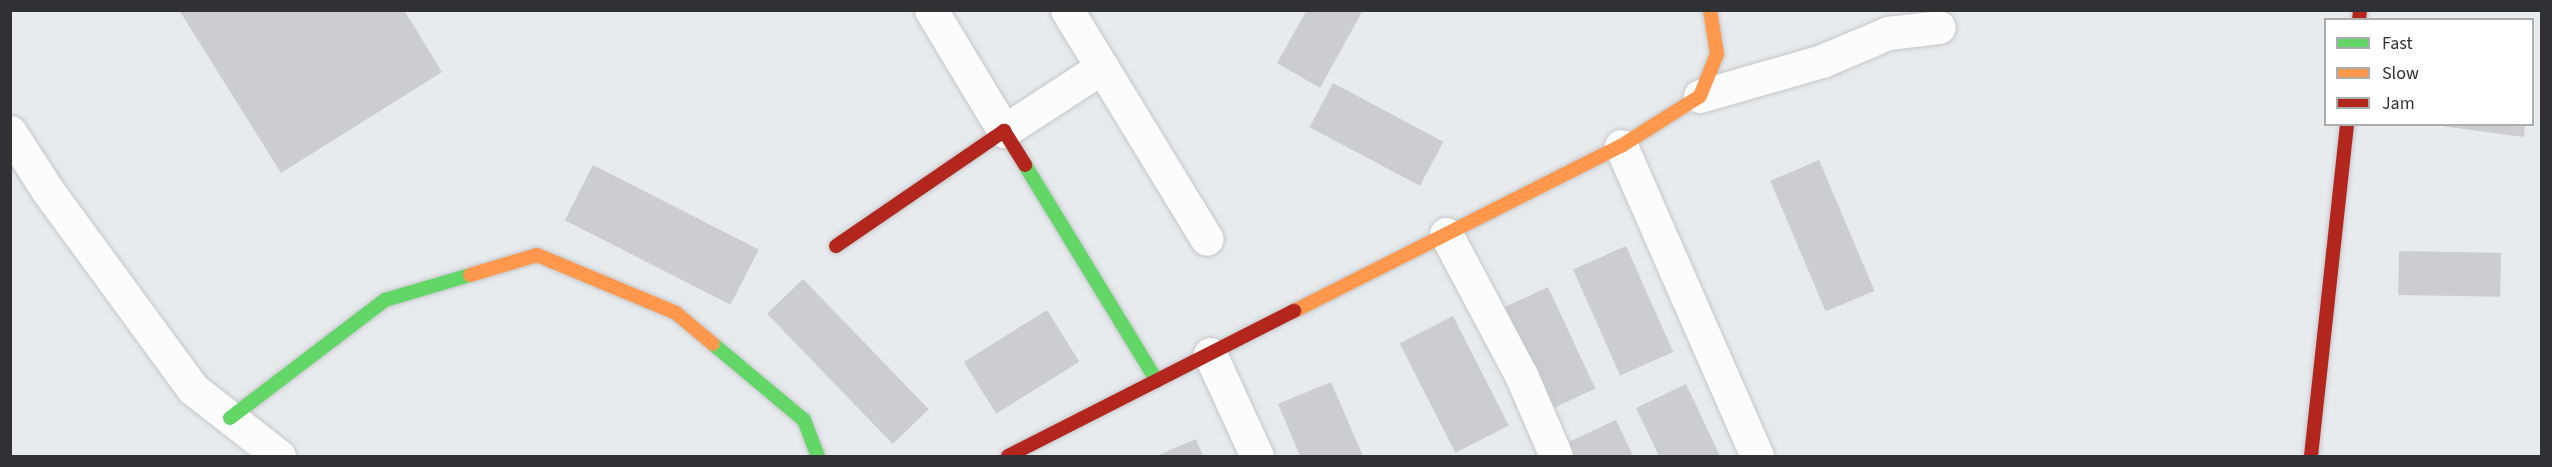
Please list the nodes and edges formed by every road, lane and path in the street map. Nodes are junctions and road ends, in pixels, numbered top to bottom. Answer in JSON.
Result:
{"nodes":[{"id":1,"x":932,"y":10,"type":"edge"},
{"id":2,"x":1067,"y":10,"type":"edge"},
{"id":3,"x":1710,"y":10,"type":"edge"},
{"id":4,"x":1939,"y":27,"type":"dead end"},
{"id":5,"x":1102,"y":67,"type":"junction"},
{"id":6,"x":1701,"y":96,"type":"junction"},
{"id":7,"x":2347,"y":126,"type":"edge"},
{"id":8,"x":10,"y":132,"type":"edge"},
{"id":9,"x":1004,"y":132,"type":"junction"},
{"id":10,"x":1621,"y":146,"type":"junction"},
{"id":11,"x":1446,"y":234,"type":"junction"},
{"id":12,"x":1207,"y":239,"type":"dead end"},
{"id":13,"x":837,"y":246,"type":"dead end"},
{"id":14,"x":1210,"y":354,"type":"junction"},
{"id":15,"x":1157,"y":381,"type":"junction"},
{"id":16,"x":230,"y":418,"type":"junction"},
{"id":17,"x":279,"y":456,"type":"edge"},
{"id":18,"x":818,"y":456,"type":"edge"},
{"id":19,"x":1008,"y":456,"type":"edge"},
{"id":20,"x":1257,"y":456,"type":"edge"},
{"id":21,"x":1556,"y":456,"type":"edge"},
{"id":22,"x":1757,"y":456,"type":"edge"},
{"id":23,"x":2311,"y":456,"type":"edge"}],
"edges":[{"from":1,"to":9,"type":"street"},
{"from":2,"to":5,"type":"street"},
{"from":3,"to":6,"type":"main road"},
{"from":4,"to":6,"type":"street"},
{"from":5,"to":9,"type":"street"},
{"from":5,"to":12,"type":"street"},
{"from":6,"to":10,"type":"main road"},
{"from":7,"to":23,"type":"main road"},
{"from":8,"to":16,"type":"street"},
{"from":9,"to":13,"type":"main road"},
{"from":9,"to":15,"type":"main road"},
{"from":10,"to":11,"type":"main road"},
{"from":10,"to":22,"type":"street"},
{"from":11,"to":14,"type":"main road"},
{"from":11,"to":21,"type":"street"},
{"from":14,"to":15,"type":"main road"},
{"from":14,"to":20,"type":"street"},
{"from":15,"to":19,"type":"main road"},
{"from":16,"to":17,"type":"street"},
{"from":16,"to":18,"type":"main road"}]}
